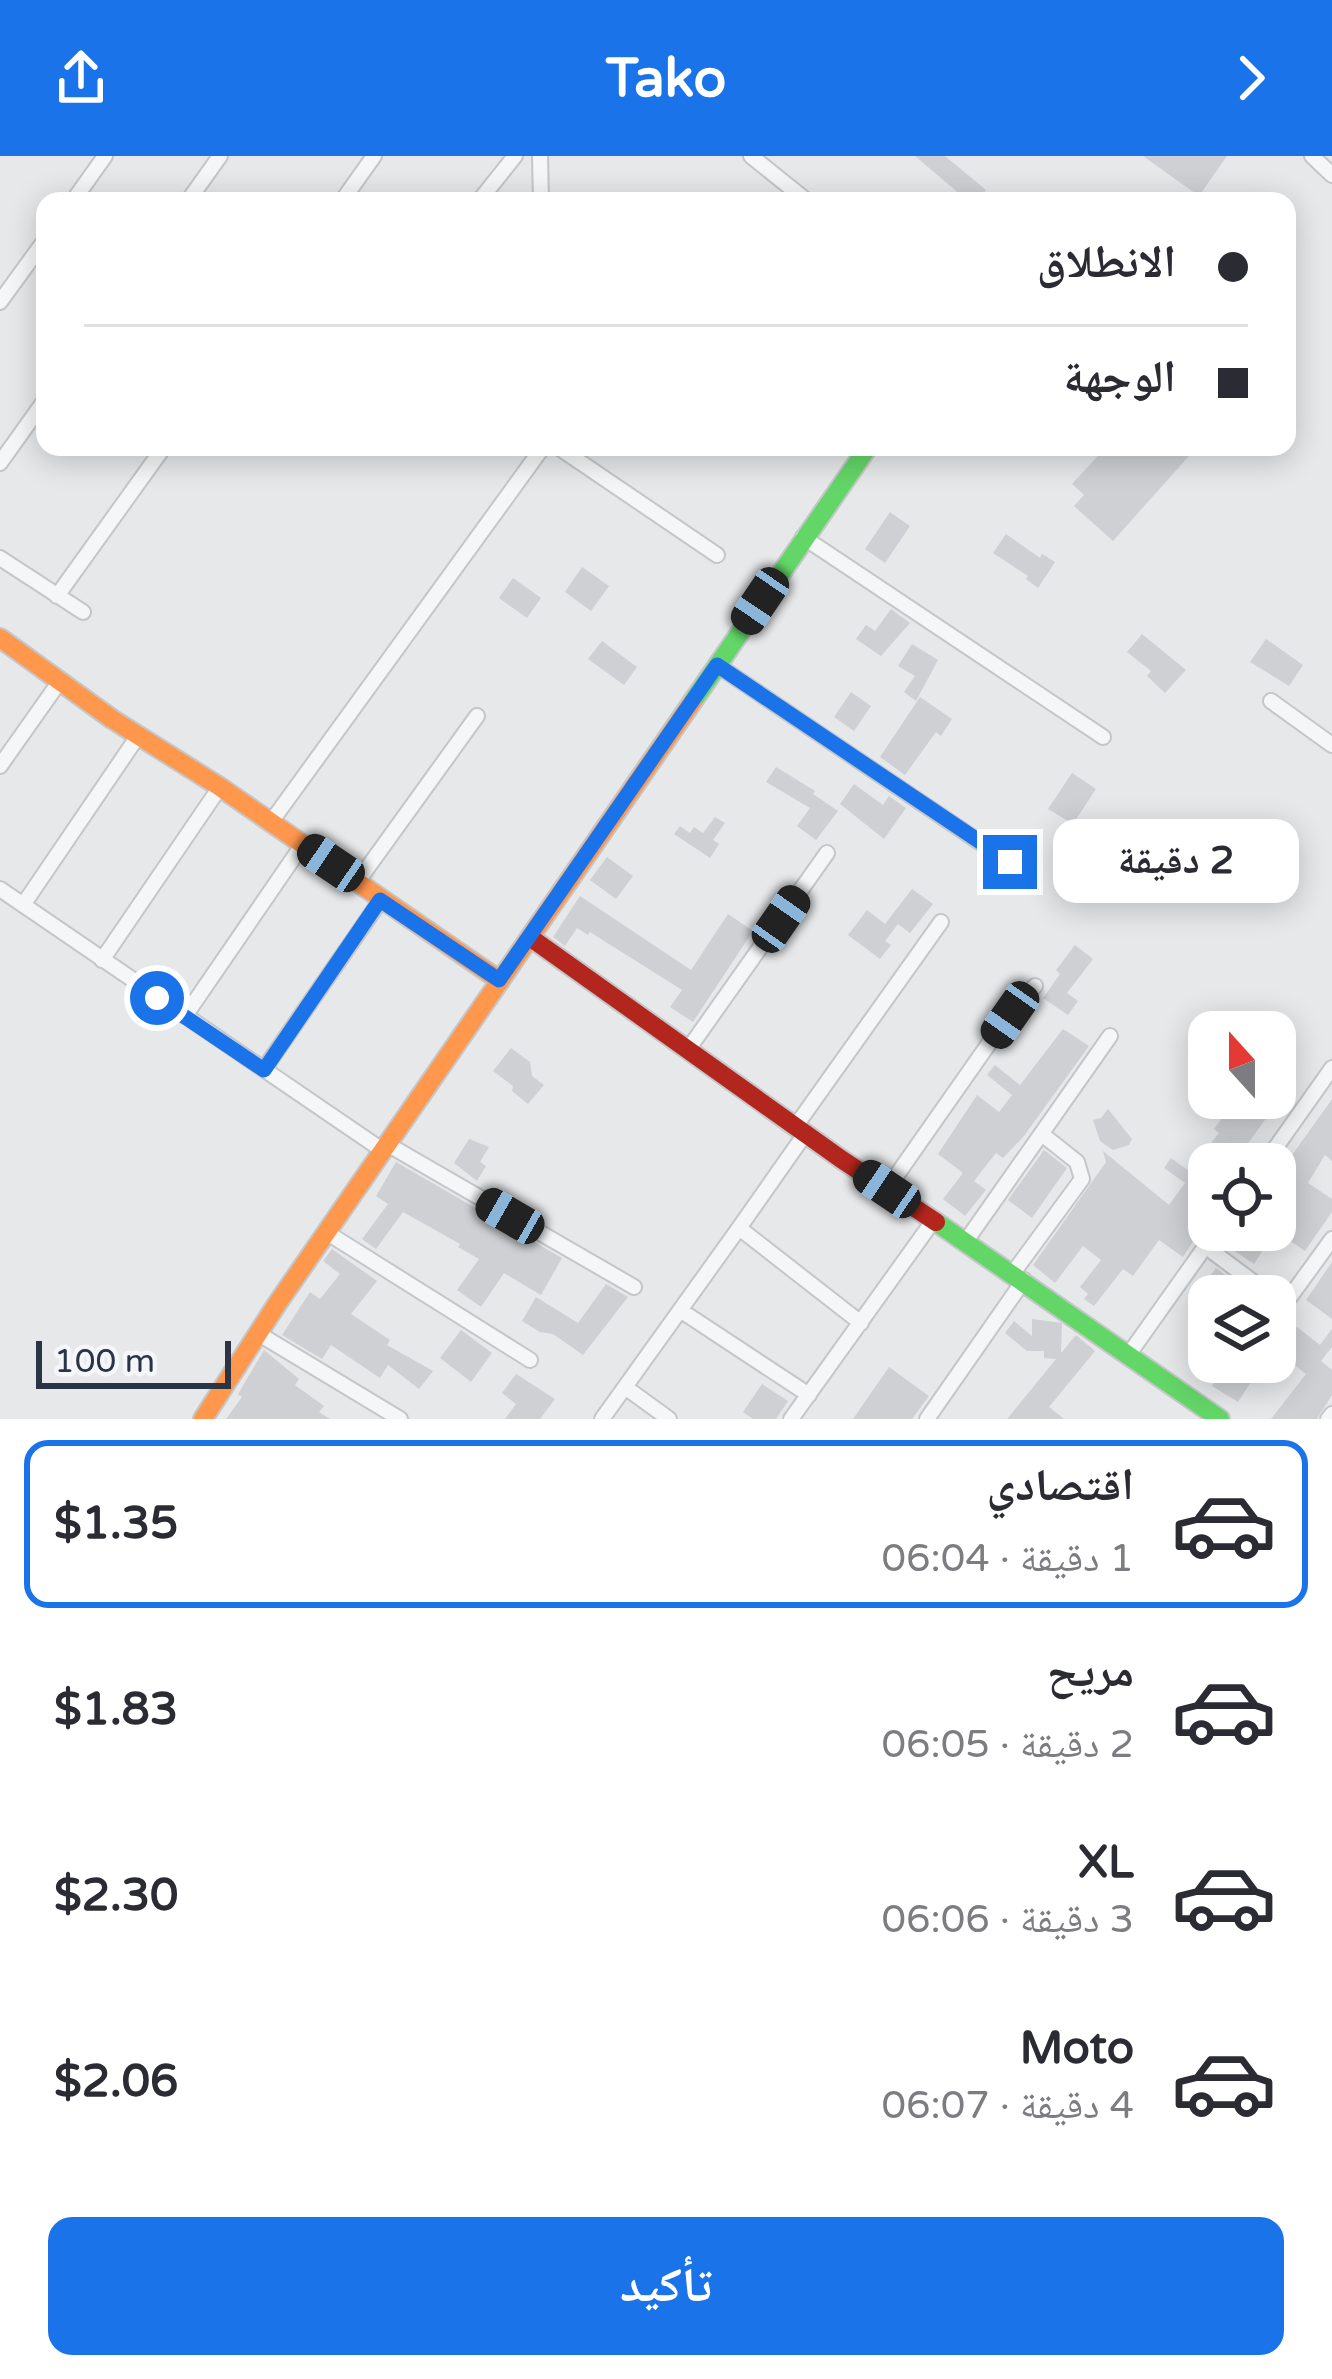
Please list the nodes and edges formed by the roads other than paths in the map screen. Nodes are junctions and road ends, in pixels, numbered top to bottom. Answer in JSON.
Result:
{"nodes":[{"id":1,"x":105,"y":156,"type":"edge"},
{"id":2,"x":220,"y":156,"type":"edge"},
{"id":3,"x":374,"y":156,"type":"edge"},
{"id":4,"x":515,"y":156,"type":"edge"},
{"id":5,"x":539,"y":156,"type":"edge"},
{"id":6,"x":751,"y":156,"type":"edge"},
{"id":7,"x":1312,"y":156,"type":"edge"},
{"id":8,"x":1332,"y":175,"type":"edge"},
{"id":9,"x":79,"y":192,"type":"edge"},
{"id":10,"x":194,"y":192,"type":"edge"},
{"id":11,"x":348,"y":192,"type":"edge"},
{"id":12,"x":486,"y":192,"type":"edge"},
{"id":13,"x":541,"y":192,"type":"edge"},
{"id":14,"x":796,"y":192,"type":"edge"},
{"id":15,"x":36,"y":252,"type":"edge"},
{"id":16,"x":0,"y":302,"type":"edge"},
{"id":17,"x":36,"y":413,"type":"edge"},
{"id":18,"x":158,"y":456,"type":"edge"},
{"id":19,"x":536,"y":456,"type":"edge"},
{"id":20,"x":571,"y":456,"type":"edge"},
{"id":21,"x":861,"y":456,"type":"edge"},
{"id":22,"x":0,"y":463,"type":"edge"},
{"id":23,"x":802,"y":537,"type":"junction"},
{"id":24,"x":717,"y":556,"type":"dead end"},
{"id":25,"x":0,"y":558,"type":"edge"},
{"id":26,"x":57,"y":596,"type":"junction"},
{"id":27,"x":82,"y":612,"type":"dead end"},
{"id":28,"x":0,"y":638,"type":"edge"},
{"id":29,"x":717,"y":665,"type":"junction"},
{"id":30,"x":60,"y":681,"type":"junction"},
{"id":31,"x":1270,"y":701,"type":"dead end"},
{"id":32,"x":477,"y":716,"type":"dead end"},
{"id":33,"x":139,"y":736,"type":"junction"},
{"id":34,"x":1103,"y":737,"type":"dead end"},
{"id":35,"x":1332,"y":745,"type":"edge"},
{"id":36,"x":0,"y":766,"type":"edge"},
{"id":37,"x":220,"y":787,"type":"junction"},
{"id":38,"x":271,"y":822,"type":"junction"},
{"id":39,"x":304,"y":844,"type":"junction"},
{"id":40,"x":827,"y":853,"type":"dead end"},
{"id":41,"x":1010,"y":862,"type":"dead end"},
{"id":42,"x":358,"y":881,"type":"junction"},
{"id":43,"x":0,"y":890,"type":"edge"},
{"id":44,"x":380,"y":900,"type":"junction"},
{"id":45,"x":23,"y":905,"type":"junction"},
{"id":46,"x":941,"y":922,"type":"dead end"},
{"id":47,"x":531,"y":938,"type":"junction"},
{"id":48,"x":102,"y":960,"type":"junction"},
{"id":49,"x":499,"y":980,"type":"junction"},
{"id":50,"x":1035,"y":986,"type":"dead end"},
{"id":51,"x":184,"y":1016,"type":"junction"},
{"id":52,"x":1110,"y":1036,"type":"dead end"},
{"id":53,"x":687,"y":1051,"type":"junction"},
{"id":54,"x":264,"y":1070,"type":"junction"},
{"id":55,"x":1330,"y":1076,"type":"edge"},
{"id":56,"x":800,"y":1130,"type":"junction"},
{"id":57,"x":1042,"y":1135,"type":"junction"},
{"id":58,"x":1280,"y":1143,"type":"edge"},
{"id":59,"x":385,"y":1147,"type":"junction"},
{"id":60,"x":887,"y":1189,"type":"junction"},
{"id":61,"x":933,"y":1221,"type":"junction"},
{"id":62,"x":739,"y":1228,"type":"junction"},
{"id":63,"x":326,"y":1232,"type":"junction"},
{"id":64,"x":1332,"y":1239,"type":"edge"},
{"id":65,"x":966,"y":1241,"type":"junction"},
{"id":66,"x":1202,"y":1251,"type":"edge"},
{"id":67,"x":1212,"y":1251,"type":"edge"},
{"id":68,"x":1244,"y":1275,"type":"edge"},
{"id":69,"x":1019,"y":1276,"type":"junction"},
{"id":70,"x":634,"y":1287,"type":"dead end"},
{"id":71,"x":1296,"y":1289,"type":"edge"},
{"id":72,"x":680,"y":1310,"type":"junction"},
{"id":73,"x":861,"y":1323,"type":"junction"},
{"id":74,"x":259,"y":1334,"type":"junction"},
{"id":75,"x":1130,"y":1354,"type":"junction"},
{"id":76,"x":530,"y":1360,"type":"dead end"},
{"id":77,"x":625,"y":1387,"type":"junction"},
{"id":78,"x":809,"y":1394,"type":"junction"},
{"id":79,"x":203,"y":1419,"type":"edge"},
{"id":80,"x":400,"y":1419,"type":"edge"},
{"id":81,"x":602,"y":1419,"type":"edge"},
{"id":82,"x":669,"y":1419,"type":"edge"},
{"id":83,"x":791,"y":1419,"type":"edge"},
{"id":84,"x":927,"y":1419,"type":"edge"},
{"id":85,"x":1220,"y":1419,"type":"edge"}],
"edges":[{"from":1,"to":9,"type":"street"},
{"from":2,"to":10,"type":"street"},
{"from":3,"to":11,"type":"street"},
{"from":4,"to":12,"type":"street"},
{"from":5,"to":13,"type":"street"},
{"from":6,"to":14,"type":"street"},
{"from":7,"to":8,"type":"street"},
{"from":15,"to":16,"type":"street"},
{"from":17,"to":22,"type":"street"},
{"from":18,"to":26,"type":"street"},
{"from":19,"to":38,"type":"street"},
{"from":20,"to":24,"type":"street"},
{"from":21,"to":23,"type":"street"},
{"from":23,"to":29,"type":"street"},
{"from":23,"to":34,"type":"street"},
{"from":25,"to":26,"type":"street"},
{"from":26,"to":27,"type":"street"},
{"from":28,"to":30,"type":"street"},
{"from":29,"to":41,"type":"street"},
{"from":29,"to":47,"type":"street"},
{"from":30,"to":33,"type":"street"},
{"from":30,"to":36,"type":"street"},
{"from":31,"to":35,"type":"street"},
{"from":32,"to":42,"type":"street"},
{"from":33,"to":37,"type":"street"},
{"from":33,"to":45,"type":"street"},
{"from":37,"to":38,"type":"street"},
{"from":37,"to":48,"type":"street"},
{"from":38,"to":39,"type":"street"},
{"from":39,"to":42,"type":"street"},
{"from":39,"to":51,"type":"street"},
{"from":40,"to":53,"type":"street"},
{"from":42,"to":44,"type":"street"},
{"from":43,"to":45,"type":"street"},
{"from":44,"to":49,"type":"street"},
{"from":44,"to":54,"type":"street"},
{"from":45,"to":48,"type":"street"},
{"from":46,"to":56,"type":"street"},
{"from":47,"to":49,"type":"street"},
{"from":47,"to":53,"type":"street"},
{"from":48,"to":51,"type":"street"},
{"from":49,"to":59,"type":"street"},
{"from":50,"to":60,"type":"street"},
{"from":51,"to":54,"type":"street"},
{"from":52,"to":57,"type":"street"},
{"from":53,"to":56,"type":"street"},
{"from":54,"to":59,"type":"street"},
{"from":55,"to":58,"type":"street"},
{"from":56,"to":60,"type":"street"},
{"from":56,"to":62,"type":"street"},
{"from":57,"to":65,"type":"street"},
{"from":57,"to":69,"type":"street"},
{"from":59,"to":63,"type":"street"},
{"from":59,"to":70,"type":"street"},
{"from":60,"to":61,"type":"street"},
{"from":61,"to":65,"type":"street"},
{"from":61,"to":73,"type":"street"},
{"from":62,"to":72,"type":"street"},
{"from":62,"to":73,"type":"street"},
{"from":63,"to":74,"type":"street"},
{"from":63,"to":76,"type":"street"},
{"from":64,"to":71,"type":"street"},
{"from":65,"to":69,"type":"street"},
{"from":66,"to":75,"type":"street"},
{"from":67,"to":68,"type":"street"},
{"from":69,"to":75,"type":"street"},
{"from":69,"to":84,"type":"street"},
{"from":72,"to":77,"type":"street"},
{"from":72,"to":78,"type":"street"},
{"from":73,"to":78,"type":"street"},
{"from":74,"to":79,"type":"street"},
{"from":74,"to":80,"type":"street"},
{"from":75,"to":85,"type":"street"},
{"from":77,"to":81,"type":"street"},
{"from":77,"to":82,"type":"street"},
{"from":78,"to":83,"type":"street"}]}
